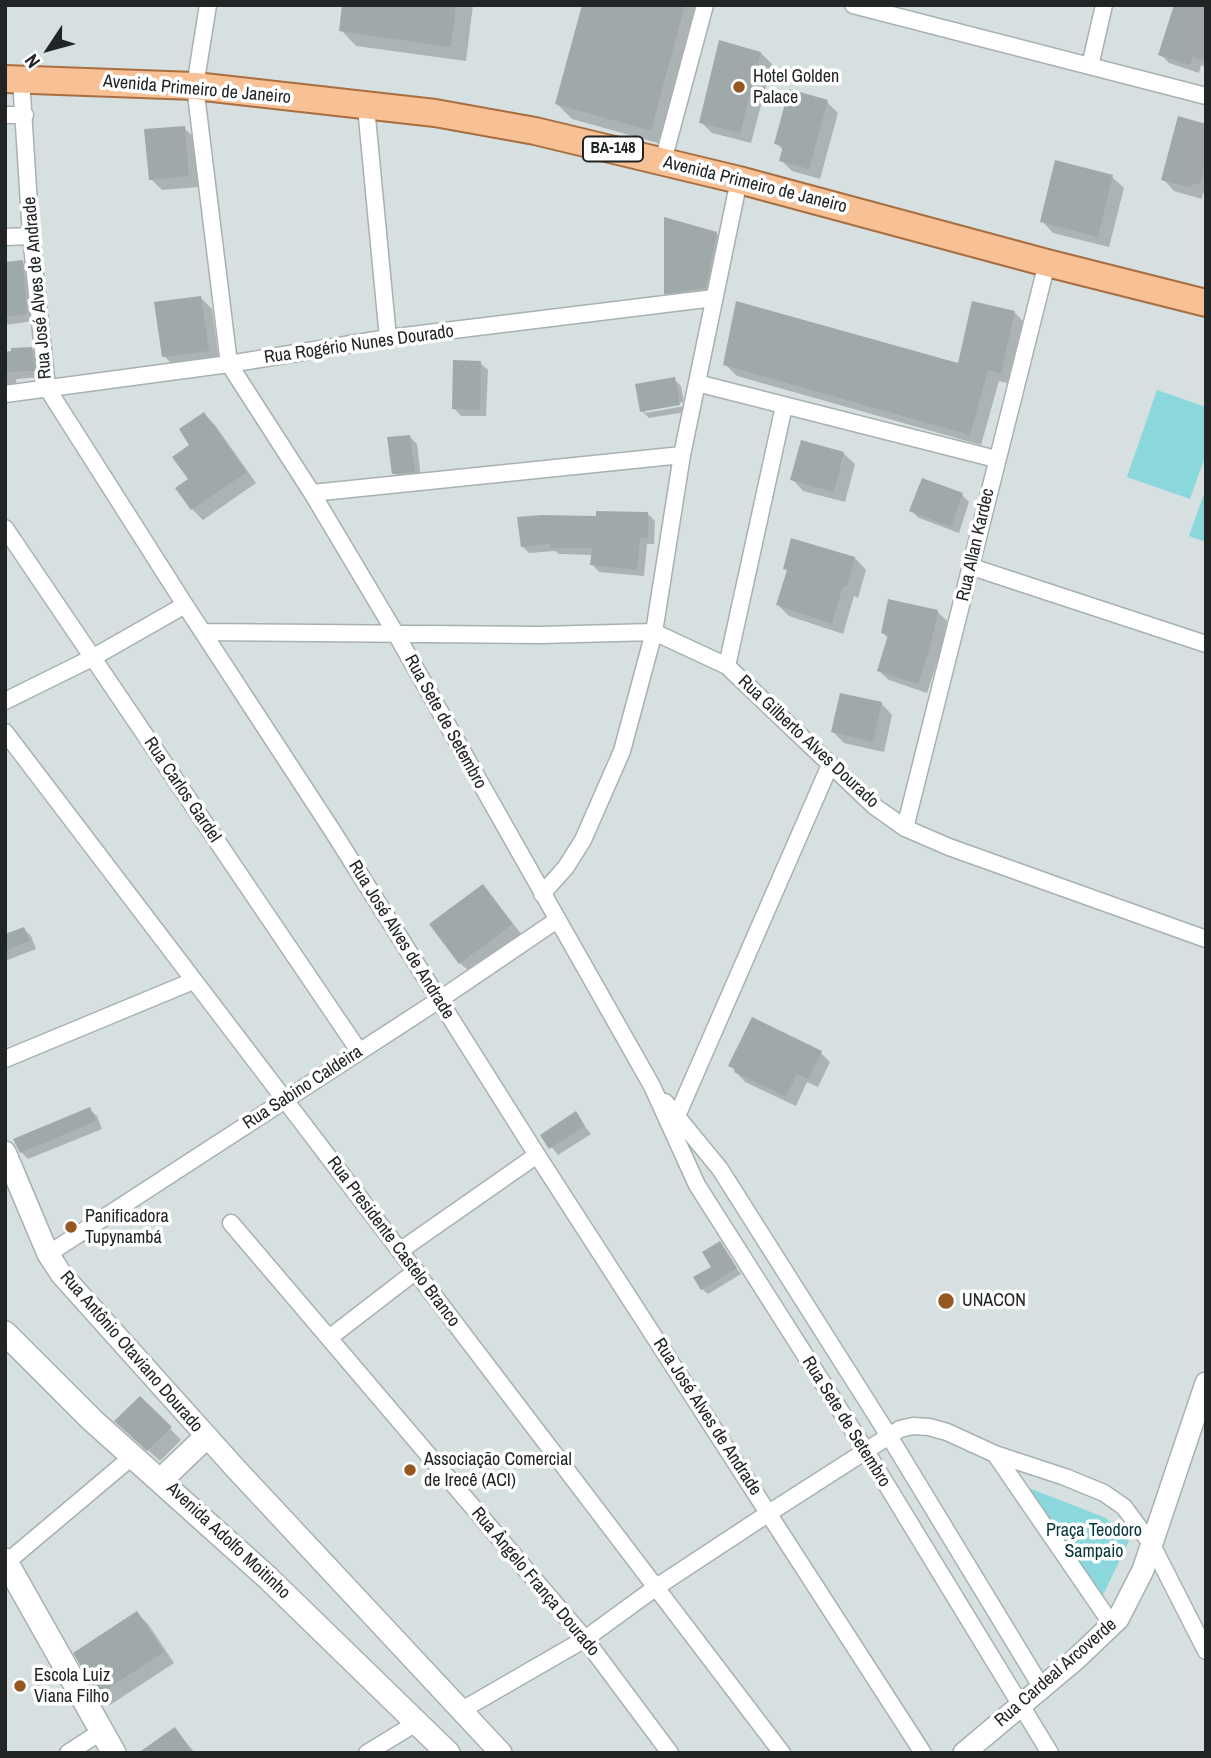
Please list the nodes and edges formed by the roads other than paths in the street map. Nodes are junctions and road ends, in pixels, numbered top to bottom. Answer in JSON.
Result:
{"nodes":[{"id":1,"x":208,"y":5,"type":"edge"},
{"id":2,"x":705,"y":5,"type":"edge"},
{"id":3,"x":853,"y":5,"type":"edge"},
{"id":4,"x":1104,"y":5,"type":"edge"},
{"id":5,"x":1090,"y":66,"type":"junction"},
{"id":6,"x":13,"y":79,"type":"edge"},
{"id":7,"x":195,"y":86,"type":"junction"},
{"id":8,"x":1206,"y":96,"type":"edge"},
{"id":9,"x":366,"y":107,"type":"junction"},
{"id":10,"x":5,"y":115,"type":"edge"},
{"id":11,"x":25,"y":115,"type":"junction"},
{"id":12,"x":663,"y":161,"type":"junction"},
{"id":13,"x":739,"y":180,"type":"junction"},
{"id":14,"x":31,"y":236,"type":"junction"},
{"id":15,"x":5,"y":237,"type":"edge"},
{"id":16,"x":1047,"y":263,"type":"junction"},
{"id":17,"x":714,"y":298,"type":"junction"},
{"id":18,"x":1206,"y":303,"type":"edge"},
{"id":19,"x":388,"y":338,"type":"junction"},
{"id":20,"x":229,"y":364,"type":"junction"},
{"id":21,"x":697,"y":383,"type":"junction"},
{"id":22,"x":47,"y":388,"type":"junction"},
{"id":23,"x":5,"y":394,"type":"edge"},
{"id":24,"x":784,"y":406,"type":"junction"},
{"id":25,"x":682,"y":455,"type":"junction"},
{"id":26,"x":996,"y":459,"type":"junction"},
{"id":27,"x":312,"y":493,"type":"junction"},
{"id":28,"x":5,"y":528,"type":"edge"},
{"id":29,"x":972,"y":567,"type":"junction"},
{"id":30,"x":184,"y":605,"type":"junction"},
{"id":31,"x":203,"y":632,"type":"junction"},
{"id":32,"x":654,"y":632,"type":"junction"},
{"id":33,"x":396,"y":634,"type":"junction"},
{"id":34,"x":1206,"y":644,"type":"edge"},
{"id":35,"x":92,"y":658,"type":"junction"},
{"id":36,"x":727,"y":667,"type":"junction"},
{"id":37,"x":5,"y":701,"type":"edge"},
{"id":38,"x":5,"y":732,"type":"edge"},
{"id":39,"x":830,"y":765,"type":"junction"},
{"id":40,"x":905,"y":828,"type":"junction"},
{"id":41,"x":542,"y":894,"type":"junction"},
{"id":42,"x":557,"y":920,"type":"junction"},
{"id":43,"x":1206,"y":939,"type":"edge"},
{"id":44,"x":193,"y":981,"type":"junction"},
{"id":45,"x":439,"y":1000,"type":"junction"},
{"id":46,"x":359,"y":1051,"type":"junction"},
{"id":47,"x":5,"y":1059,"type":"edge"},
{"id":48,"x":284,"y":1100,"type":"junction"},
{"id":49,"x":674,"y":1123,"type":"junction"},
{"id":50,"x":5,"y":1152,"type":"edge"},
{"id":51,"x":537,"y":1155,"type":"junction"},
{"id":52,"x":231,"y":1223,"type":"dead end"},
{"id":53,"x":401,"y":1250,"type":"junction"},
{"id":54,"x":48,"y":1254,"type":"junction"},
{"id":55,"x":416,"y":1271,"type":"junction"},
{"id":56,"x":5,"y":1333,"type":"edge"},
{"id":57,"x":328,"y":1338,"type":"junction"},
{"id":58,"x":1204,"y":1394,"type":"edge"},
{"id":59,"x":889,"y":1436,"type":"junction"},
{"id":60,"x":206,"y":1437,"type":"junction"},
{"id":61,"x":866,"y":1451,"type":"junction"},
{"id":62,"x":995,"y":1454,"type":"junction"},
{"id":63,"x":132,"y":1456,"type":"junction"},
{"id":64,"x":161,"y":1480,"type":"junction"},
{"id":65,"x":769,"y":1513,"type":"junction"},
{"id":66,"x":1152,"y":1545,"type":"junction"},
{"id":67,"x":6,"y":1561,"type":"edge"},
{"id":68,"x":655,"y":1588,"type":"junction"},
{"id":69,"x":1113,"y":1626,"type":"junction"},
{"id":70,"x":585,"y":1639,"type":"junction"},
{"id":71,"x":1206,"y":1651,"type":"edge"},
{"id":72,"x":1042,"y":1688,"type":"junction"},
{"id":73,"x":1020,"y":1706,"type":"junction"},
{"id":74,"x":462,"y":1710,"type":"junction"},
{"id":75,"x":416,"y":1723,"type":"junction"},
{"id":76,"x":102,"y":1731,"type":"junction"},
{"id":77,"x":68,"y":1753,"type":"edge"},
{"id":78,"x":114,"y":1753,"type":"edge"},
{"id":79,"x":367,"y":1753,"type":"edge"},
{"id":80,"x":448,"y":1753,"type":"edge"},
{"id":81,"x":500,"y":1753,"type":"edge"},
{"id":82,"x":670,"y":1753,"type":"edge"},
{"id":83,"x":782,"y":1753,"type":"edge"},
{"id":84,"x":923,"y":1753,"type":"edge"},
{"id":85,"x":964,"y":1753,"type":"edge"},
{"id":86,"x":1050,"y":1753,"type":"edge"}],
"edges":[{"from":1,"to":7,"type":"street"},
{"from":2,"to":12,"type":"street"},
{"from":3,"to":5,"type":"street"},
{"from":4,"to":5,"type":"street"},
{"from":5,"to":8,"type":"street"},
{"from":6,"to":7,"type":"main road","name":"Avenida Primeiro de Janeiro","number":"BA-148"},
{"from":6,"to":11,"type":"street","name":"Rua José Alves de Andrade"},
{"from":7,"to":9,"type":"main road","name":"Avenida Primeiro de Janeiro","number":"BA-148"},
{"from":7,"to":20,"type":"street"},
{"from":9,"to":12,"type":"main road","name":"Avenida Primeiro de Janeiro","number":"BA-148"},
{"from":9,"to":19,"type":"street"},
{"from":10,"to":11,"type":"street"},
{"from":11,"to":14,"type":"street","name":"Rua José Alves de Andrade"},
{"from":12,"to":13,"type":"main road","name":"Avenida Primeiro de Janeiro","number":"BA-148"},
{"from":13,"to":16,"type":"main road","name":"Avenida Primeiro de Janeiro","number":"BA-148"},
{"from":13,"to":17,"type":"street"},
{"from":14,"to":15,"type":"street"},
{"from":14,"to":22,"type":"street","name":"Rua José Alves de Andrade"},
{"from":16,"to":18,"type":"main road","name":"Avenida Primeiro de Janeiro","number":"BA-148"},
{"from":16,"to":26,"type":"street","name":"Rua Allan Kardec"},
{"from":17,"to":19,"type":"street","name":"Rua Rogério Nunes Dourado"},
{"from":17,"to":21,"type":"street"},
{"from":19,"to":20,"type":"street","name":"Rua Rogério Nunes Dourado"},
{"from":20,"to":22,"type":"street","name":"Rua Rogério Nunes Dourado"},
{"from":20,"to":27,"type":"street","name":"Rua Sete de Setembro"},
{"from":21,"to":24,"type":"street"},
{"from":21,"to":25,"type":"street"},
{"from":22,"to":23,"type":"street","name":"Rua Rogério Nunes Dourado"},
{"from":22,"to":30,"type":"street","name":"Rua José Alves de Andrade"},
{"from":24,"to":26,"type":"street"},
{"from":24,"to":36,"type":"street"},
{"from":25,"to":27,"type":"street"},
{"from":25,"to":32,"type":"street"},
{"from":26,"to":29,"type":"street","name":"Rua Allan Kardec"},
{"from":27,"to":33,"type":"street","name":"Rua Sete de Setembro"},
{"from":28,"to":35,"type":"street","name":"Rua Carlos Gardel"},
{"from":29,"to":34,"type":"street"},
{"from":29,"to":40,"type":"street","name":"Rua Allan Kardec"},
{"from":30,"to":31,"type":"street","name":"Rua José Alves de Andrade"},
{"from":30,"to":35,"type":"street"},
{"from":31,"to":33,"type":"street","name":"Rua Gilberto Alves Dourado"},
{"from":31,"to":45,"type":"street","name":"Rua José Alves de Andrade"},
{"from":32,"to":33,"type":"street","name":"Rua Gilberto Alves Dourado"},
{"from":32,"to":36,"type":"street","name":"Rua Gilberto Alves Dourado"},
{"from":32,"to":41,"type":"street"},
{"from":33,"to":41,"type":"street","name":"Rua Sete de Setembro"},
{"from":35,"to":37,"type":"street"},
{"from":35,"to":46,"type":"street","name":"Rua Carlos Gardel"},
{"from":36,"to":39,"type":"street","name":"Rua Gilberto Alves Dourado"},
{"from":38,"to":44,"type":"street","name":"Rua Presidente Castelo Branco"},
{"from":39,"to":40,"type":"street","name":"Rua Gilberto Alves Dourado"},
{"from":39,"to":49,"type":"street"},
{"from":40,"to":43,"type":"street","name":"Rua Gilberto Alves Dourado"},
{"from":41,"to":42,"type":"street","name":"Rua Sete de Setembro"},
{"from":42,"to":45,"type":"street","name":"Rua Sabino Caldeira"},
{"from":42,"to":49,"type":"street","name":"Rua Sete de Setembro"},
{"from":44,"to":47,"type":"street"},
{"from":44,"to":48,"type":"street","name":"Rua Presidente Castelo Branco"},
{"from":45,"to":46,"type":"street","name":"Rua Sabino Caldeira"},
{"from":45,"to":51,"type":"street","name":"Rua José Alves de Andrade"},
{"from":46,"to":48,"type":"street","name":"Rua Sabino Caldeira"},
{"from":48,"to":53,"type":"street","name":"Rua Presidente Castelo Branco"},
{"from":48,"to":54,"type":"street","name":"Rua Sabino Caldeira"},
{"from":49,"to":59,"type":"street","name":"Rua Sete de Setembro"},
{"from":49,"to":61,"type":"street","name":"Rua Sete de Setembro"},
{"from":50,"to":54,"type":"street","name":"Rua Antônio Otaviano Dourado"},
{"from":51,"to":53,"type":"street"},
{"from":51,"to":65,"type":"street","name":"Rua José Alves de Andrade"},
{"from":52,"to":57,"type":"street","name":"Rua Ângelo França Dourado"},
{"from":53,"to":55,"type":"street","name":"Rua Presidente Castelo Branco"},
{"from":54,"to":60,"type":"street","name":"Rua Antônio Otaviano Dourado"},
{"from":55,"to":57,"type":"street"},
{"from":55,"to":68,"type":"street","name":"Rua Presidente Castelo Branco"},
{"from":56,"to":63,"type":"main road","name":"Avenida Adolfo Moitinho"},
{"from":57,"to":70,"type":"street","name":"Rua Ângelo França Dourado"},
{"from":58,"to":66,"type":"street","name":"Rua Cardeal Arcoverde"},
{"from":59,"to":61,"type":"street"},
{"from":59,"to":62,"type":"street"},
{"from":59,"to":72,"type":"street","name":"Rua Sete de Setembro"},
{"from":60,"to":64,"type":"main road"},
{"from":60,"to":74,"type":"street"},
{"from":61,"to":65,"type":"street"},
{"from":61,"to":73,"type":"street","name":"Rua Sete de Setembro"},
{"from":62,"to":66,"type":"street"},
{"from":62,"to":69,"type":"street"},
{"from":63,"to":64,"type":"main road","name":"Avenida Adolfo Moitinho"},
{"from":63,"to":67,"type":"street"},
{"from":64,"to":75,"type":"main road","name":"Avenida Adolfo Moitinho"},
{"from":65,"to":68,"type":"street"},
{"from":65,"to":84,"type":"street","name":"Rua José Alves de Andrade"},
{"from":66,"to":69,"type":"street","name":"Rua Cardeal Arcoverde"},
{"from":66,"to":71,"type":"street"},
{"from":67,"to":76,"type":"main road"},
{"from":68,"to":70,"type":"street"},
{"from":68,"to":83,"type":"street","name":"Rua Presidente Castelo Branco"},
{"from":69,"to":72,"type":"street","name":"Rua Cardeal Arcoverde"},
{"from":70,"to":74,"type":"street"},
{"from":70,"to":82,"type":"street","name":"Rua Ângelo França Dourado"},
{"from":72,"to":73,"type":"street","name":"Rua Cardeal Arcoverde"},
{"from":73,"to":85,"type":"street","name":"Rua Cardeal Arcoverde"},
{"from":73,"to":86,"type":"street","name":"Rua Sete de Setembro"},
{"from":74,"to":81,"type":"street"},
{"from":75,"to":79,"type":"street"},
{"from":75,"to":80,"type":"main road","name":"Avenida Adolfo Moitinho"},
{"from":76,"to":77,"type":"street"},
{"from":76,"to":78,"type":"main road"}]}
